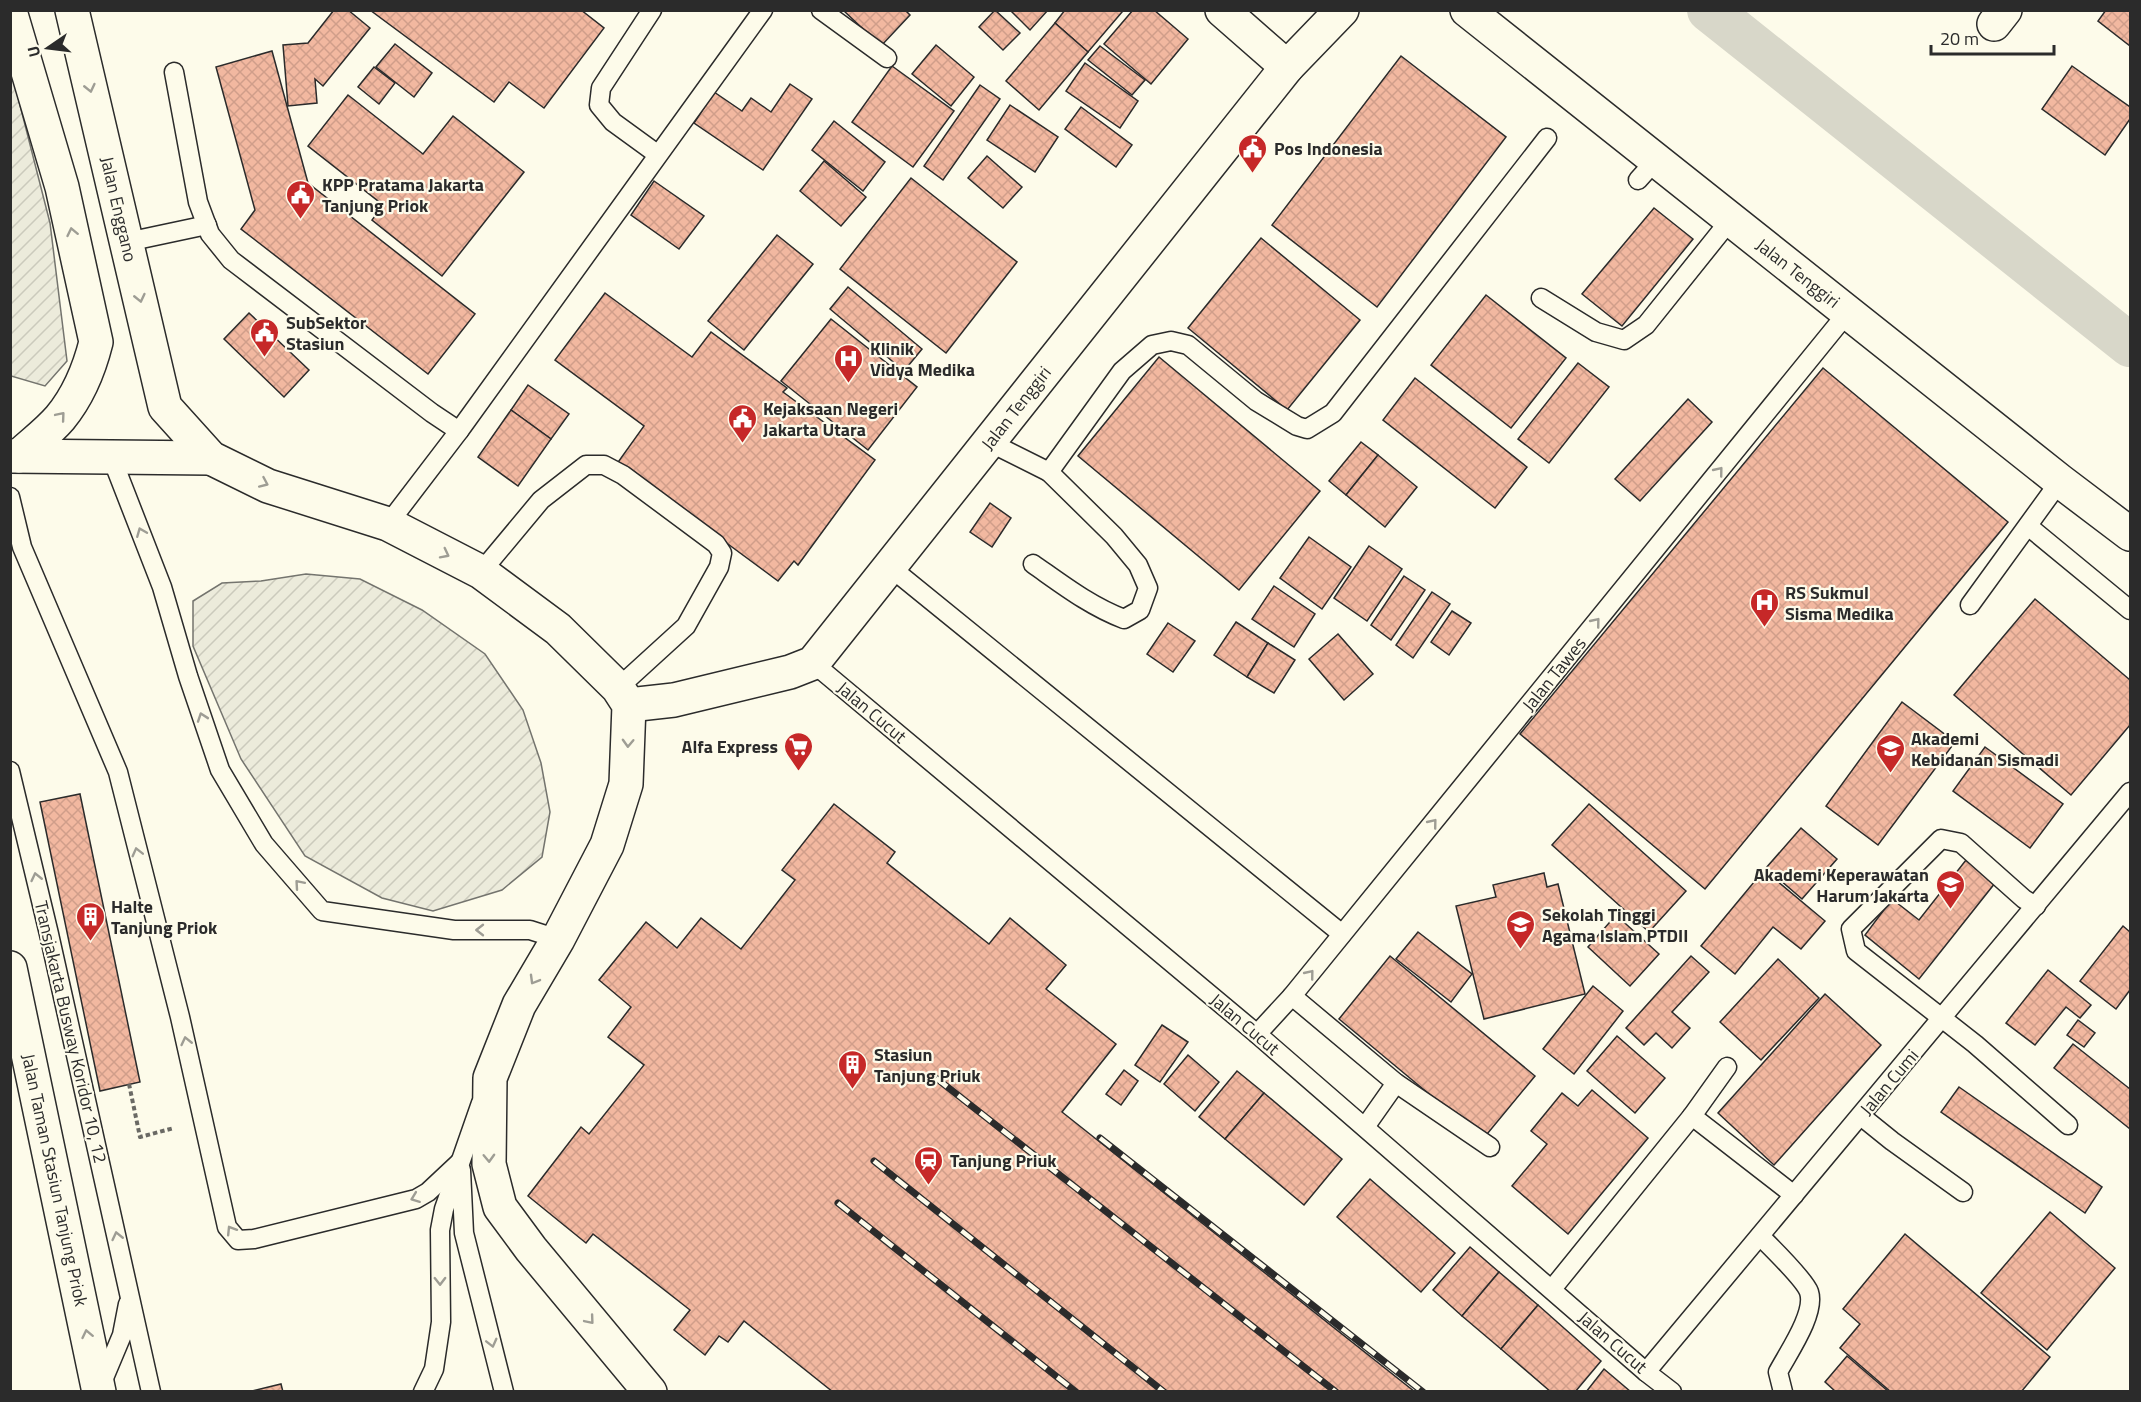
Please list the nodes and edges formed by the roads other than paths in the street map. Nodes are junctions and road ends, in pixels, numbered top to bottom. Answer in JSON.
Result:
{"nodes":[{"id":1,"x":72,"y":10,"type":"edge"},
{"id":2,"x":652,"y":10,"type":"edge"},
{"id":3,"x":821,"y":10,"type":"edge"},
{"id":4,"x":1222,"y":10,"type":"edge"},
{"id":5,"x":1342,"y":10,"type":"edge"},
{"id":6,"x":1467,"y":10,"type":"edge"},
{"id":7,"x":10,"y":11,"type":"edge"},
{"id":8,"x":755,"y":13,"type":"edge"},
{"id":9,"x":887,"y":58,"type":"dead end"},
{"id":10,"x":1287,"y":67,"type":"junction"},
{"id":11,"x":174,"y":72,"type":"dead end"},
{"id":12,"x":1547,"y":138,"type":"dead end"},
{"id":13,"x":657,"y":154,"type":"junction"},
{"id":14,"x":1731,"y":219,"type":"junction"},
{"id":15,"x":207,"y":225,"type":"junction"},
{"id":16,"x":127,"y":242,"type":"junction"},
{"id":17,"x":1541,"y":298,"type":"dead end"},
{"id":18,"x":1848,"y":312,"type":"junction"},
{"id":19,"x":459,"y":431,"type":"junction"},
{"id":20,"x":989,"y":442,"type":"junction"},
{"id":21,"x":15,"y":456,"type":"edge"},
{"id":22,"x":111,"y":456,"type":"junction"},
{"id":23,"x":211,"y":458,"type":"junction"},
{"id":24,"x":1049,"y":472,"type":"junction"},
{"id":25,"x":2060,"y":481,"type":"junction"},
{"id":26,"x":10,"y":497,"type":"edge"},
{"id":27,"x":388,"y":524,"type":"junction"},
{"id":28,"x":2028,"y":526,"type":"junction"},
{"id":29,"x":2130,"y":534,"type":"edge"},
{"id":30,"x":1033,"y":564,"type":"dead end"},
{"id":31,"x":890,"y":567,"type":"junction"},
{"id":32,"x":481,"y":572,"type":"junction"},
{"id":33,"x":1970,"y":605,"type":"dead end"},
{"id":34,"x":2130,"y":610,"type":"edge"},
{"id":35,"x":813,"y":663,"type":"junction"},
{"id":36,"x":624,"y":696,"type":"junction"},
{"id":37,"x":10,"y":771,"type":"edge"},
{"id":38,"x":2130,"y":792,"type":"edge"},
{"id":39,"x":2036,"y":906,"type":"junction"},
{"id":40,"x":1342,"y":934,"type":"junction"},
{"id":41,"x":558,"y":939,"type":"junction"},
{"id":42,"x":10,"y":968,"type":"edge"},
{"id":43,"x":1292,"y":996,"type":"junction"},
{"id":44,"x":1942,"y":1018,"type":"junction"},
{"id":45,"x":1257,"y":1034,"type":"junction"},
{"id":46,"x":1727,"y":1067,"type":"dead end"},
{"id":47,"x":490,"y":1078,"type":"junction"},
{"id":48,"x":1396,"y":1083,"type":"junction"},
{"id":49,"x":1692,"y":1116,"type":"junction"},
{"id":50,"x":1861,"y":1116,"type":"junction"},
{"id":51,"x":2068,"y":1125,"type":"dead end"},
{"id":52,"x":1365,"y":1127,"type":"junction"},
{"id":53,"x":1490,"y":1147,"type":"dead end"},
{"id":54,"x":460,"y":1162,"type":"junction"},
{"id":55,"x":1963,"y":1192,"type":"dead end"},
{"id":56,"x":1794,"y":1195,"type":"junction"},
{"id":57,"x":1760,"y":1236,"type":"junction"},
{"id":58,"x":1552,"y":1289,"type":"junction"},
{"id":59,"x":130,"y":1293,"type":"junction"},
{"id":60,"x":1646,"y":1372,"type":"junction"},
{"id":61,"x":100,"y":1392,"type":"edge"},
{"id":62,"x":151,"y":1392,"type":"edge"},
{"id":63,"x":423,"y":1392,"type":"edge"},
{"id":64,"x":504,"y":1392,"type":"edge"},
{"id":65,"x":650,"y":1392,"type":"edge"},
{"id":66,"x":1672,"y":1392,"type":"edge"},
{"id":67,"x":1783,"y":1392,"type":"edge"}],
"edges":[{"from":1,"to":16,"type":"main road","name":"Jalan Enggano","one_way":true},
{"from":2,"to":13,"type":"lane"},
{"from":3,"to":9,"type":"lane"},
{"from":4,"to":10,"type":"main road"},
{"from":5,"to":10,"type":"main road","name":"Jalan Tenggiri"},
{"from":6,"to":14,"type":"main road","name":"Jalan Tenggiri"},
{"from":21,"to":7,"type":"main road","one_way":true},
{"from":8,"to":13,"type":"lane"},
{"from":10,"to":20,"type":"main road","name":"Jalan Tenggiri"},
{"from":11,"to":15,"type":"lane"},
{"from":12,"to":24,"type":"lane"},
{"from":13,"to":19,"type":"lane"},
{"from":14,"to":17,"type":"lane"},
{"from":14,"to":18,"type":"main road","name":"Jalan Tenggiri"},
{"from":15,"to":16,"type":"lane"},
{"from":15,"to":19,"type":"lane"},
{"from":16,"to":23,"type":"main road","name":"Jalan Enggano","one_way":true},
{"from":18,"to":25,"type":"main road","name":"Jalan Tenggiri"},
{"from":40,"to":18,"type":"lane","name":"Jalan Tawes","one_way":true},
{"from":19,"to":27,"type":"lane"},
{"from":20,"to":24,"type":"lane"},
{"from":20,"to":31,"type":"main road","name":"Jalan Tenggiri"},
{"from":21,"to":22,"type":"main road"},
{"from":22,"to":23,"type":"main road"},
{"from":41,"to":22,"type":"lane","one_way":true},
{"from":23,"to":27,"type":"main road","one_way":true},
{"from":24,"to":30,"type":"lane"},
{"from":25,"to":28,"type":"lane"},
{"from":25,"to":29,"type":"main road","name":"Jalan Tenggiri"},
{"from":54,"to":26,"type":"lane","one_way":true},
{"from":27,"to":32,"type":"main road","one_way":true},
{"from":28,"to":33,"type":"lane"},
{"from":28,"to":34,"type":"lane"},
{"from":31,"to":35,"type":"main road","name":"Jalan Tenggiri"},
{"from":31,"to":40,"type":"lane"},
{"from":32,"to":36,"type":"main road"},
{"from":32,"to":36,"type":"lane"},
{"from":35,"to":36,"type":"main road"},
{"from":35,"to":45,"type":"lane","name":"Jalan Cucut"},
{"from":36,"to":41,"type":"main road","one_way":true},
{"from":59,"to":37,"type":"lane","name":"Transjakarta Busway Koridor 10, 12","one_way":true},
{"from":38,"to":39,"type":"lane","name":"Jalan Cumi"},
{"from":39,"to":44,"type":"lane","name":"Jalan Cumi"},
{"from":39,"to":44,"type":"lane"},
{"from":43,"to":40,"type":"lane","name":"Jalan Tawes","one_way":true},
{"from":41,"to":47,"type":"main road","one_way":true},
{"from":61,"to":42,"type":"main road","name":"Jalan Taman Stasiun Tanjung Priok","one_way":true},
{"from":43,"to":45,"type":"lane","name":"Jalan Tawes"},
{"from":43,"to":48,"type":"lane"},
{"from":44,"to":50,"type":"lane","name":"Jalan Cumi"},
{"from":44,"to":51,"type":"lane"},
{"from":45,"to":52,"type":"lane","name":"Jalan Cucut"},
{"from":46,"to":49,"type":"lane"},
{"from":47,"to":54,"type":"lane"},
{"from":47,"to":65,"type":"main road","one_way":true},
{"from":48,"to":52,"type":"lane"},
{"from":48,"to":53,"type":"lane"},
{"from":49,"to":56,"type":"lane"},
{"from":49,"to":58,"type":"lane"},
{"from":50,"to":55,"type":"lane"},
{"from":50,"to":56,"type":"lane","name":"Jalan Cumi"},
{"from":52,"to":58,"type":"lane","name":"Jalan Cucut"},
{"from":54,"to":63,"type":"lane","one_way":true},
{"from":54,"to":64,"type":"lane","one_way":true},
{"from":56,"to":57,"type":"lane","name":"Jalan Cumi"},
{"from":57,"to":60,"type":"lane","name":"Jalan Cumi"},
{"from":57,"to":67,"type":"lane"},
{"from":58,"to":60,"type":"lane","name":"Jalan Cucut"},
{"from":59,"to":61,"type":"lane","name":"Transjakarta Busway Koridor 10, 12"},
{"from":59,"to":62,"type":"lane","name":"Transjakarta Busway Koridor 10, 12"},
{"from":60,"to":66,"type":"lane","name":"Jalan Cucut"}]}
